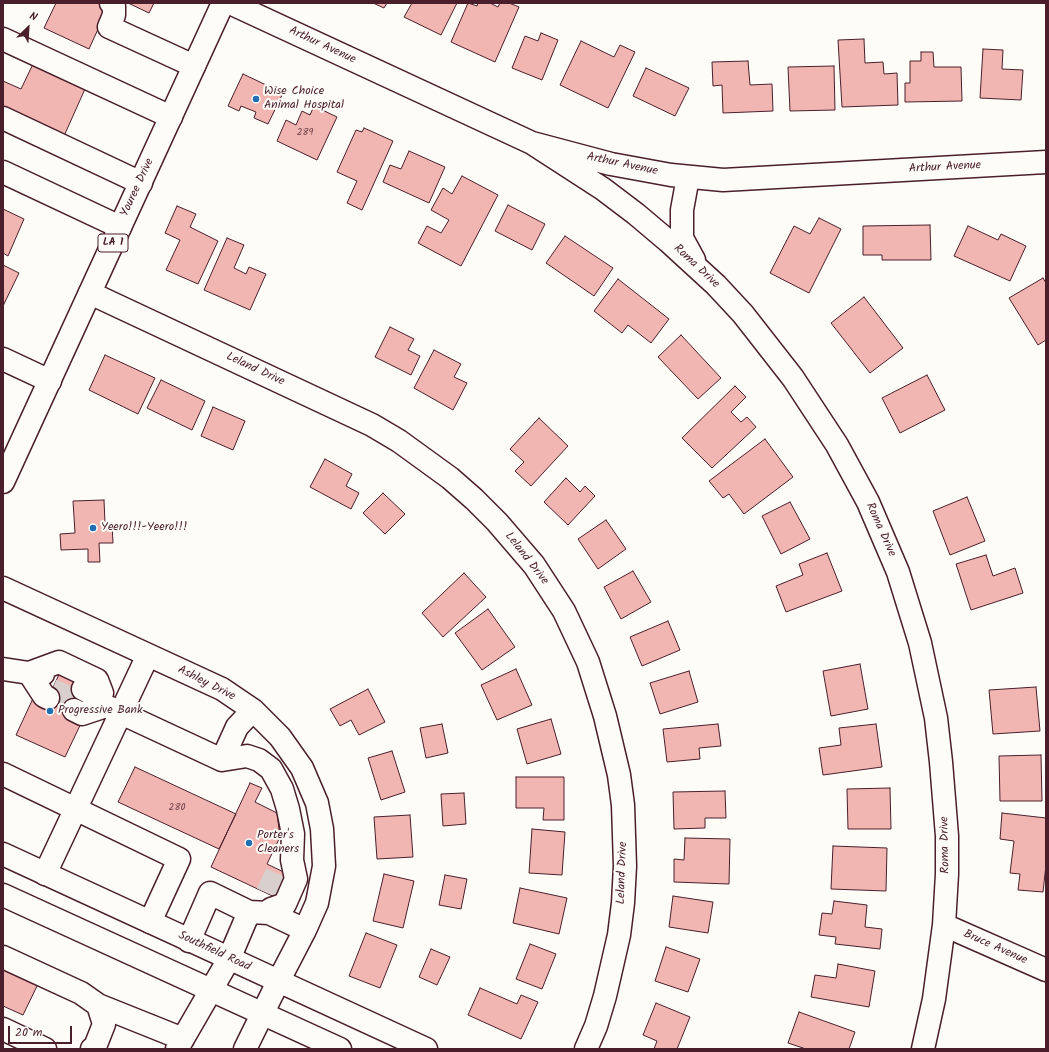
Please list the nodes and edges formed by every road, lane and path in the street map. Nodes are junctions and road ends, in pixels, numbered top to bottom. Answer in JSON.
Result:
{"nodes":[{"id":1,"x":111,"y":3,"type":"edge"},
{"id":2,"x":223,"y":3,"type":"edge"},
{"id":3,"x":230,"y":3,"type":"edge"},
{"id":4,"x":3,"y":39,"type":"edge"},
{"id":5,"x":194,"y":66,"type":"junction"},
{"id":6,"x":171,"y":117,"type":"junction"},
{"id":7,"x":3,"y":118,"type":"edge"},
{"id":8,"x":532,"y":143,"type":"junction"},
{"id":9,"x":1046,"y":162,"type":"edge"},
{"id":10,"x":3,"y":172,"type":"edge"},
{"id":11,"x":688,"y":177,"type":"junction"},
{"id":12,"x":141,"y":183,"type":"junction"},
{"id":13,"x":120,"y":227,"type":"junction"},
{"id":14,"x":698,"y":268,"type":"junction"},
{"id":15,"x":90,"y":293,"type":"junction"},
{"id":16,"x":3,"y":359,"type":"edge"},
{"id":17,"x":50,"y":381,"type":"junction"},
{"id":18,"x":3,"y":482,"type":"edge"},
{"id":19,"x":3,"y":588,"type":"edge"},
{"id":20,"x":148,"y":655,"type":"junction"},
{"id":21,"x":3,"y":669,"type":"edge"},
{"id":22,"x":29,"y":673,"type":"junction"},
{"id":23,"x":53,"y":688,"type":"tunnel mouth"},
{"id":24,"x":78,"y":700,"type":"tunnel mouth"},
{"id":25,"x":114,"y":709,"type":"junction"},
{"id":26,"x":253,"y":710,"type":"junction"},
{"id":27,"x":222,"y":760,"type":"junction"},
{"id":28,"x":3,"y":774,"type":"edge"},
{"id":29,"x":76,"y":809,"type":"junction"},
{"id":30,"x":323,"y":846,"type":"junction"},
{"id":31,"x":3,"y":854,"type":"edge"},
{"id":32,"x":288,"y":858,"type":"junction"},
{"id":33,"x":45,"y":874,"type":"junction"},
{"id":34,"x":3,"y":895,"type":"edge"},
{"id":35,"x":264,"y":907,"type":"junction"},
{"id":36,"x":150,"y":922,"type":"junction"},
{"id":37,"x":944,"y":925,"type":"junction"},
{"id":38,"x":305,"y":930,"type":"junction"},
{"id":39,"x":189,"y":941,"type":"junction"},
{"id":40,"x":3,"y":957,"type":"edge"},
{"id":41,"x":229,"y":959,"type":"junction"},
{"id":42,"x":1046,"y":970,"type":"edge"},
{"id":43,"x":278,"y":982,"type":"junction"},
{"id":44,"x":210,"y":990,"type":"junction"},
{"id":45,"x":98,"y":1006,"type":"junction"},
{"id":46,"x":262,"y":1013,"type":"junction"},
{"id":47,"x":3,"y":1029,"type":"edge"},
{"id":48,"x":180,"y":1044,"type":"edge"},
{"id":49,"x":45,"y":1049,"type":"edge"},
{"id":50,"x":92,"y":1049,"type":"edge"},
{"id":51,"x":246,"y":1049,"type":"edge"},
{"id":52,"x":340,"y":1049,"type":"edge"},
{"id":53,"x":426,"y":1049,"type":"edge"},
{"id":54,"x":586,"y":1049,"type":"edge"},
{"id":55,"x":923,"y":1049,"type":"edge"}],
"edges":[{"from":1,"to":5,"type":"street"},
{"from":2,"to":5,"type":"street","name":"Youree Drive","number":"LA 1"},
{"from":3,"to":8,"type":"street","name":"Arthur Avenue"},
{"from":4,"to":6,"type":"street"},
{"from":5,"to":6,"type":"street","name":"Youree Drive","number":"LA 1"},
{"from":6,"to":12,"type":"street","name":"Youree Drive","number":"LA 1"},
{"from":7,"to":12,"type":"street"},
{"from":8,"to":11,"type":"street","name":"Arthur Avenue"},
{"from":8,"to":14,"type":"street","name":"Roma Drive"},
{"from":9,"to":11,"type":"street","name":"Arthur Avenue"},
{"from":10,"to":13,"type":"street"},
{"from":11,"to":14,"type":"street"},
{"from":12,"to":13,"type":"street","name":"Youree Drive","number":"LA 1"},
{"from":13,"to":15,"type":"street","name":"Youree Drive","number":"LA 1"},
{"from":14,"to":37,"type":"street","name":"Roma Drive"},
{"from":15,"to":17,"type":"street","name":"Youree Drive","number":"LA 1"},
{"from":15,"to":54,"type":"street","name":"Leland Drive"},
{"from":16,"to":17,"type":"street"},
{"from":17,"to":18,"type":"street","name":"Youree Drive","number":"LA 1"},
{"from":19,"to":20,"type":"street","name":"Ashley Drive"},
{"from":20,"to":25,"type":"street"},
{"from":20,"to":26,"type":"street","name":"Ashley Drive"},
{"from":21,"to":22,"type":"street"},
{"from":22,"to":23,"type":"street"},
{"from":22,"to":25,"type":"street"},
{"from":24,"to":25,"type":"street"},
{"from":25,"to":27,"type":"street"},
{"from":25,"to":29,"type":"street"},
{"from":26,"to":27,"type":"street"},
{"from":26,"to":30,"type":"street","name":"Ashley Drive"},
{"from":27,"to":32,"type":"street"},
{"from":28,"to":29,"type":"street"},
{"from":29,"to":33,"type":"street"},
{"from":29,"to":36,"type":"street"},
{"from":30,"to":32,"type":"street"},
{"from":30,"to":38,"type":"street","name":"Ashley Drive"},
{"from":31,"to":33,"type":"street","name":"Southfield Road"},
{"from":32,"to":35,"type":"street"},
{"from":33,"to":36,"type":"street","name":"Southfield Road"},
{"from":34,"to":44,"type":"street"},
{"from":35,"to":38,"type":"street"},
{"from":35,"to":39,"type":"street"},
{"from":35,"to":41,"type":"street"},
{"from":36,"to":39,"type":"street","name":"Southfield Road"},
{"from":37,"to":42,"type":"street","name":"Bruce Avenue"},
{"from":37,"to":55,"type":"street","name":"Roma Drive"},
{"from":38,"to":43,"type":"street","name":"Ashley Drive"},
{"from":39,"to":41,"type":"street","name":"Southfield Road"},
{"from":40,"to":45,"type":"street"},
{"from":41,"to":43,"type":"street","name":"Southfield Road"},
{"from":41,"to":44,"type":"street"},
{"from":43,"to":46,"type":"street","name":"Ashley Drive"},
{"from":43,"to":53,"type":"street","name":"Southfield Road"},
{"from":44,"to":46,"type":"street"},
{"from":44,"to":48,"type":"street"},
{"from":45,"to":48,"type":"street"},
{"from":45,"to":50,"type":"street"},
{"from":46,"to":51,"type":"street","name":"Ashley Drive"},
{"from":46,"to":52,"type":"street"},
{"from":47,"to":49,"type":"street"}]}
